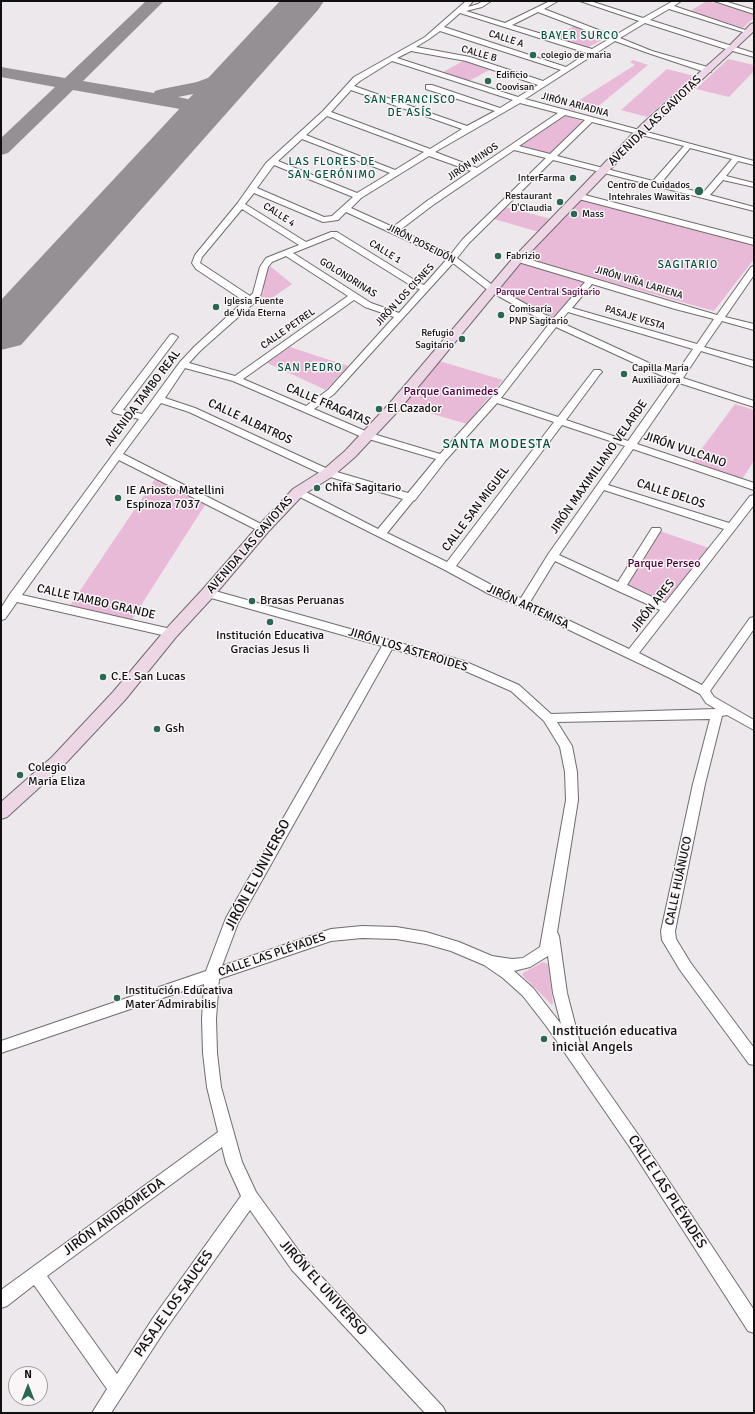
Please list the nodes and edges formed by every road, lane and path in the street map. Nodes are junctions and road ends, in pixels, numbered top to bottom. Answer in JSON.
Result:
{"nodes":[{"id":1,"x":470,"y":1,"type":"edge"},
{"id":2,"x":488,"y":1,"type":"edge"},
{"id":3,"x":555,"y":1,"type":"edge"},
{"id":4,"x":583,"y":1,"type":"edge"},
{"id":5,"x":616,"y":1,"type":"edge"},
{"id":6,"x":678,"y":1,"type":"edge"},
{"id":7,"x":717,"y":1,"type":"edge"},
{"id":8,"x":669,"y":7,"type":"junction"},
{"id":9,"x":602,"y":8,"type":"junction"},
{"id":10,"x":537,"y":9,"type":"junction"},
{"id":11,"x":460,"y":10,"type":"junction"},
{"id":12,"x":754,"y":12,"type":"edge"},
{"id":13,"x":643,"y":21,"type":"junction"},
{"id":14,"x":506,"y":25,"type":"junction"},
{"id":15,"x":439,"y":28,"type":"junction"},
{"id":16,"x":751,"y":29,"type":"edge"},
{"id":17,"x":613,"y":39,"type":"junction"},
{"id":18,"x":408,"y":48,"type":"junction"},
{"id":19,"x":731,"y":49,"type":"junction"},
{"id":20,"x":593,"y":52,"type":"junction"},
{"id":21,"x":754,"y":55,"type":"edge"},
{"id":22,"x":392,"y":59,"type":"junction"},
{"id":23,"x":566,"y":69,"type":"junction"},
{"id":24,"x":708,"y":70,"type":"junction"},
{"id":25,"x":543,"y":84,"type":"junction"},
{"id":26,"x":350,"y":87,"type":"junction"},
{"id":27,"x":429,"y":87,"type":"dead end"},
{"id":28,"x":518,"y":100,"type":"junction"},
{"id":29,"x":500,"y":110,"type":"junction"},
{"id":30,"x":564,"y":112,"type":"junction"},
{"id":31,"x":326,"y":113,"type":"junction"},
{"id":32,"x":591,"y":120,"type":"junction"},
{"id":33,"x":468,"y":129,"type":"junction"},
{"id":34,"x":641,"y":132,"type":"junction"},
{"id":35,"x":300,"y":136,"type":"junction"},
{"id":36,"x":689,"y":145,"type":"junction"},
{"id":37,"x":512,"y":147,"type":"junction"},
{"id":38,"x":430,"y":152,"type":"junction"},
{"id":39,"x":551,"y":158,"type":"junction"},
{"id":40,"x":737,"y":158,"type":"junction"},
{"id":41,"x":272,"y":162,"type":"junction"},
{"id":42,"x":754,"y":162,"type":"edge"},
{"id":43,"x":478,"y":171,"type":"junction"},
{"id":44,"x":603,"y":171,"type":"junction"},
{"id":45,"x":396,"y":173,"type":"junction"},
{"id":46,"x":721,"y":177,"type":"junction"},
{"id":47,"x":655,"y":184,"type":"junction"},
{"id":48,"x":754,"y":185,"type":"edge"},
{"id":49,"x":252,"y":189,"type":"junction"},
{"id":50,"x":358,"y":196,"type":"junction"},
{"id":51,"x":578,"y":196,"type":"junction"},
{"id":52,"x":704,"y":196,"type":"junction"},
{"id":53,"x":240,"y":206,"type":"junction"},
{"id":54,"x":345,"y":208,"type":"junction"},
{"id":55,"x":754,"y":209,"type":"edge"},
{"id":56,"x":394,"y":230,"type":"junction"},
{"id":57,"x":332,"y":234,"type":"joint"},
{"id":58,"x":754,"y":242,"type":"edge"},
{"id":59,"x":305,"y":245,"type":"junction"},
{"id":60,"x":287,"y":253,"type":"junction"},
{"id":61,"x":452,"y":258,"type":"junction"},
{"id":62,"x":518,"y":259,"type":"junction"},
{"id":63,"x":754,"y":269,"type":"edge"},
{"id":64,"x":590,"y":280,"type":"junction"},
{"id":65,"x":425,"y":288,"type":"junction"},
{"id":66,"x":492,"y":289,"type":"junction"},
{"id":67,"x":353,"y":296,"type":"junction"},
{"id":68,"x":251,"y":301,"type":"junction"},
{"id":69,"x":566,"y":309,"type":"junction"},
{"id":70,"x":400,"y":316,"type":"junction"},
{"id":71,"x":720,"y":317,"type":"junction"},
{"id":72,"x":554,"y":323,"type":"junction"},
{"id":73,"x":754,"y":327,"type":"edge"},
{"id":74,"x":173,"y":337,"type":"dead end"},
{"id":75,"x":699,"y":348,"type":"junction"},
{"id":76,"x":183,"y":364,"type":"junction"},
{"id":77,"x":754,"y":364,"type":"edge"},
{"id":78,"x":597,"y":372,"type":"dead end"},
{"id":79,"x":236,"y":379,"type":"junction"},
{"id":80,"x":677,"y":380,"type":"junction"},
{"id":81,"x":159,"y":399,"type":"junction"},
{"id":82,"x":495,"y":399,"type":"junction"},
{"id":83,"x":754,"y":404,"type":"edge"},
{"id":84,"x":306,"y":410,"type":"junction"},
{"id":85,"x":145,"y":418,"type":"junction"},
{"id":86,"x":560,"y":420,"type":"junction"},
{"id":87,"x":366,"y":435,"type":"junction"},
{"id":88,"x":630,"y":446,"type":"junction"},
{"id":89,"x":117,"y":455,"type":"junction"},
{"id":90,"x":442,"y":458,"type":"junction"},
{"id":91,"x":328,"y":473,"type":"junction"},
{"id":92,"x":602,"y":486,"type":"junction"},
{"id":93,"x":754,"y":487,"type":"edge"},
{"id":94,"x":298,"y":492,"type":"junction"},
{"id":95,"x":411,"y":498,"type":"junction"},
{"id":96,"x":754,"y":498,"type":"edge"},
{"id":97,"x":731,"y":527,"type":"junction"},
{"id":98,"x":263,"y":528,"type":"junction"},
{"id":99,"x":656,"y":530,"type":"dead end"},
{"id":100,"x":380,"y":534,"type":"junction"},
{"id":101,"x":553,"y":556,"type":"junction"},
{"id":102,"x":449,"y":567,"type":"junction"},
{"id":103,"x":620,"y":587,"type":"junction"},
{"id":104,"x":208,"y":593,"type":"junction"},
{"id":105,"x":14,"y":597,"type":"junction"},
{"id":106,"x":523,"y":603,"type":"junction"},
{"id":107,"x":668,"y":609,"type":"junction"},
{"id":108,"x":1,"y":616,"type":"edge"},
{"id":109,"x":754,"y":621,"type":"edge"},
{"id":110,"x":171,"y":633,"type":"junction"},
{"id":111,"x":389,"y":644,"type":"junction"},
{"id":112,"x":632,"y":655,"type":"junction"},
{"id":113,"x":704,"y":691,"type":"junction"},
{"id":114,"x":722,"y":712,"type":"junction"},
{"id":115,"x":548,"y":718,"type":"junction"},
{"id":116,"x":754,"y":726,"type":"edge"},
{"id":117,"x":1,"y":812,"type":"edge"},
{"id":118,"x":551,"y":928,"type":"junction"},
{"id":119,"x":489,"y":962,"type":"junction"},
{"id":120,"x":212,"y":976,"type":"junction"},
{"id":121,"x":1,"y":1047,"type":"edge"},
{"id":122,"x":754,"y":1058,"type":"edge"},
{"id":123,"x":578,"y":1059,"type":"junction"},
{"id":124,"x":227,"y":1134,"type":"junction"},
{"id":125,"x":250,"y":1197,"type":"junction"},
{"id":126,"x":36,"y":1274,"type":"junction"},
{"id":127,"x":1,"y":1300,"type":"edge"},
{"id":128,"x":754,"y":1325,"type":"edge"},
{"id":129,"x":116,"y":1389,"type":"junction"},
{"id":130,"x":101,"y":1413,"type":"edge"},
{"id":131,"x":437,"y":1413,"type":"edge"}],
"edges":[{"from":1,"to":11,"type":"street"},
{"from":2,"to":11,"type":"street"},
{"from":3,"to":10,"type":"street"},
{"from":4,"to":9,"type":"street"},
{"from":5,"to":9,"type":"street"},
{"from":6,"to":8,"type":"street"},
{"from":7,"to":12,"type":"street"},
{"from":8,"to":13,"type":"street"},
{"from":8,"to":16,"type":"street"},
{"from":9,"to":13,"type":"street"},
{"from":10,"to":14,"type":"street"},
{"from":10,"to":17,"type":"street"},
{"from":11,"to":14,"type":"street"},
{"from":11,"to":15,"type":"street"},
{"from":13,"to":17,"type":"street"},
{"from":13,"to":19,"type":"street"},
{"from":14,"to":20,"type":"street"},
{"from":15,"to":18,"type":"street"},
{"from":15,"to":23,"type":"street","name":"CALLE A"},
{"from":16,"to":19,"type":"street","name":"AVENIDA LAS GAVIOTAS"},
{"from":17,"to":20,"type":"street"},
{"from":17,"to":24,"type":"street"},
{"from":18,"to":22,"type":"street"},
{"from":18,"to":25,"type":"street","name":"CALLE B"},
{"from":19,"to":21,"type":"street"},
{"from":19,"to":24,"type":"street","name":"AVENIDA LAS GAVIOTAS"},
{"from":20,"to":23,"type":"street"},
{"from":22,"to":26,"type":"street"},
{"from":22,"to":28,"type":"street","name":"JIRÓN ARIADNA"},
{"from":23,"to":25,"type":"street"},
{"from":24,"to":34,"type":"street","name":"AVENIDA LAS GAVIOTAS"},
{"from":25,"to":28,"type":"street"},
{"from":26,"to":31,"type":"street"},
{"from":26,"to":33,"type":"street"},
{"from":27,"to":29,"type":"street"},
{"from":28,"to":29,"type":"street"},
{"from":28,"to":30,"type":"street","name":"JIRÓN ARIADNA"},
{"from":29,"to":33,"type":"street"},
{"from":30,"to":32,"type":"street","name":"JIRÓN ARIADNA"},
{"from":30,"to":37,"type":"street","name":"JIRÓN MINOS"},
{"from":31,"to":35,"type":"street"},
{"from":31,"to":38,"type":"street"},
{"from":32,"to":34,"type":"street","name":"JIRÓN ARIADNA"},
{"from":32,"to":39,"type":"street","name":"JIRÓN LOS CISNES"},
{"from":33,"to":38,"type":"street"},
{"from":34,"to":36,"type":"street","name":"JIRÓN ARIADNA"},
{"from":34,"to":44,"type":"street","name":"AVENIDA LAS GAVIOTAS"},
{"from":35,"to":41,"type":"street"},
{"from":35,"to":45,"type":"street"},
{"from":36,"to":40,"type":"street","name":"JIRÓN ARIADNA"},
{"from":36,"to":47,"type":"street"},
{"from":37,"to":39,"type":"street"},
{"from":37,"to":43,"type":"street","name":"JIRÓN MINOS"},
{"from":38,"to":43,"type":"street"},
{"from":38,"to":45,"type":"street"},
{"from":39,"to":44,"type":"street"},
{"from":39,"to":61,"type":"street","name":"JIRÓN LOS CISNES"},
{"from":40,"to":42,"type":"street","name":"JIRÓN ARIADNA"},
{"from":40,"to":46,"type":"street"},
{"from":41,"to":49,"type":"street"},
{"from":41,"to":50,"type":"street"},
{"from":43,"to":56,"type":"street","name":"JIRÓN MINOS"},
{"from":44,"to":47,"type":"street"},
{"from":44,"to":51,"type":"street","name":"AVENIDA LAS GAVIOTAS"},
{"from":45,"to":50,"type":"street"},
{"from":46,"to":48,"type":"street"},
{"from":46,"to":52,"type":"street"},
{"from":47,"to":52,"type":"street"},
{"from":49,"to":53,"type":"street"},
{"from":49,"to":54,"type":"street"},
{"from":50,"to":54,"type":"street"},
{"from":51,"to":58,"type":"street"},
{"from":51,"to":62,"type":"street","name":"AVENIDA LAS GAVIOTAS"},
{"from":52,"to":55,"type":"street"},
{"from":53,"to":59,"type":"street","name":"CALLE 4"},
{"from":53,"to":68,"type":"street"},
{"from":54,"to":56,"type":"street","name":"JIRÓN POSEIDÓN"},
{"from":56,"to":61,"type":"street","name":"JIRÓN POSEIDÓN"},
{"from":57,"to":59,"type":"street","name":"AVENIDA TAMBO REAL"},
{"from":57,"to":65,"type":"street","name":"CALLE 1"},
{"from":59,"to":60,"type":"street","name":"AVENIDA TAMBO REAL"},
{"from":60,"to":67,"type":"street","name":"GOLONDRINAS"},
{"from":60,"to":68,"type":"street","name":"AVENIDA TAMBO REAL"},
{"from":61,"to":65,"type":"street","name":"JIRÓN LOS CISNES"},
{"from":61,"to":66,"type":"street","name":"JIRÓN POSEIDÓN"},
{"from":62,"to":64,"type":"street","name":"JIRÓN VIÑA LARIENA"},
{"from":62,"to":66,"type":"street","name":"AVENIDA LAS GAVIOTAS"},
{"from":63,"to":71,"type":"street","name":"JIRÓN MAXIMILIANO VELARDE"},
{"from":64,"to":69,"type":"street"},
{"from":64,"to":71,"type":"street","name":"JIRÓN VIÑA LARIENA"},
{"from":65,"to":70,"type":"street","name":"JIRÓN LOS CISNES"},
{"from":66,"to":72,"type":"street","name":"JIRÓN POSEIDÓN"},
{"from":66,"to":87,"type":"street","name":"AVENIDA LAS GAVIOTAS"},
{"from":67,"to":70,"type":"street","name":"GOLONDRINAS"},
{"from":67,"to":79,"type":"street","name":"CALLE PETREL"},
{"from":68,"to":76,"type":"street","name":"AVENIDA TAMBO REAL"},
{"from":69,"to":72,"type":"street"},
{"from":69,"to":75,"type":"street","name":"PASAJE VESTA"},
{"from":70,"to":84,"type":"street","name":"JIRÓN LOS CISNES"},
{"from":71,"to":73,"type":"street","name":"JIRÓN VIÑA LARIENA"},
{"from":71,"to":75,"type":"street","name":"JIRÓN MAXIMILIANO VELARDE"},
{"from":72,"to":80,"type":"street","name":"JIRÓN POSEIDÓN"},
{"from":72,"to":82,"type":"street"},
{"from":74,"to":85,"type":"street"},
{"from":75,"to":77,"type":"street","name":"PASAJE VESTA"},
{"from":75,"to":80,"type":"street","name":"JIRÓN MAXIMILIANO VELARDE"},
{"from":76,"to":79,"type":"street","name":"CALLE FRAGATAS"},
{"from":76,"to":81,"type":"street","name":"AVENIDA TAMBO REAL"},
{"from":78,"to":86,"type":"street","name":"CALLE SAN MIGUEL"},
{"from":79,"to":84,"type":"street","name":"CALLE FRAGATAS"},
{"from":80,"to":83,"type":"street","name":"JIRÓN POSEIDÓN"},
{"from":80,"to":88,"type":"street","name":"JIRÓN MAXIMILIANO VELARDE"},
{"from":81,"to":85,"type":"street","name":"AVENIDA TAMBO REAL"},
{"from":81,"to":91,"type":"street","name":"CALLE ALBATROS"},
{"from":82,"to":86,"type":"street","name":"JIRÓN VULCANO"},
{"from":82,"to":90,"type":"street"},
{"from":84,"to":87,"type":"street","name":"CALLE FRAGATAS"},
{"from":85,"to":89,"type":"street","name":"AVENIDA TAMBO REAL"},
{"from":86,"to":88,"type":"street","name":"JIRÓN VULCANO"},
{"from":86,"to":102,"type":"street","name":"CALLE SAN MIGUEL"},
{"from":87,"to":90,"type":"street","name":"CALLE FRAGATAS"},
{"from":87,"to":91,"type":"street","name":"AVENIDA LAS GAVIOTAS"},
{"from":88,"to":92,"type":"street","name":"JIRÓN MAXIMILIANO VELARDE"},
{"from":88,"to":93,"type":"street","name":"JIRÓN VULCANO"},
{"from":89,"to":98,"type":"street"},
{"from":89,"to":105,"type":"street","name":"AVENIDA TAMBO REAL"},
{"from":90,"to":95,"type":"street"},
{"from":91,"to":94,"type":"street","name":"AVENIDA LAS GAVIOTAS"},
{"from":91,"to":95,"type":"street","name":"CALLE ALBATROS"},
{"from":92,"to":97,"type":"street","name":"CALLE DELOS"},
{"from":92,"to":101,"type":"street","name":"JIRÓN MAXIMILIANO VELARDE"},
{"from":94,"to":98,"type":"street","name":"AVENIDA LAS GAVIOTAS"},
{"from":94,"to":100,"type":"street","name":"JIRÓN ARTEMISA"},
{"from":95,"to":100,"type":"street"},
{"from":96,"to":97,"type":"street","name":"JIRÓN ARES"},
{"from":97,"to":107,"type":"street","name":"JIRÓN ARES"},
{"from":98,"to":104,"type":"street","name":"AVENIDA LAS GAVIOTAS"},
{"from":99,"to":103,"type":"street"},
{"from":100,"to":102,"type":"street","name":"JIRÓN ARTEMISA"},
{"from":101,"to":103,"type":"street"},
{"from":101,"to":106,"type":"street","name":"JIRÓN MAXIMILIANO VELARDE"},
{"from":102,"to":106,"type":"street","name":"JIRÓN ARTEMISA"},
{"from":103,"to":107,"type":"street"},
{"from":104,"to":110,"type":"street","name":"AVENIDA LAS GAVIOTAS"},
{"from":104,"to":111,"type":"street","name":"JIRÓN LOS ASTEROIDES"},
{"from":105,"to":108,"type":"street","name":"AVENIDA TAMBO REAL"},
{"from":105,"to":110,"type":"street","name":"CALLE TAMBO GRANDE"},
{"from":106,"to":112,"type":"street","name":"JIRÓN ARTEMISA"},
{"from":107,"to":112,"type":"street","name":"JIRÓN ARES"},
{"from":109,"to":113,"type":"street"},
{"from":110,"to":117,"type":"street","name":"AVENIDA LAS GAVIOTAS"},
{"from":111,"to":115,"type":"street","name":"JIRÓN LOS ASTEROIDES"},
{"from":111,"to":120,"type":"street","name":"JIRÓN EL UNIVERSO"},
{"from":112,"to":113,"type":"street","name":"JIRÓN ARTEMISA"},
{"from":113,"to":114,"type":"street","name":"JIRÓN ARTEMISA"},
{"from":114,"to":115,"type":"street"},
{"from":114,"to":116,"type":"street","name":"JIRÓN ARTEMISA"},
{"from":114,"to":122,"type":"street","name":"CALLE HUÁNUCO"},
{"from":115,"to":118,"type":"street","name":"JIRÓN LOS ASTEROIDES"},
{"from":118,"to":119,"type":"street"},
{"from":118,"to":123,"type":"street","name":"CALLE LAS PLÉYADES"},
{"from":119,"to":120,"type":"street","name":"CALLE LAS PLÉYADES"},
{"from":119,"to":123,"type":"street","name":"CALLE LAS PLÉYADES"},
{"from":120,"to":121,"type":"street","name":"CALLE LAS PLÉYADES"},
{"from":120,"to":124,"type":"street","name":"JIRÓN EL UNIVERSO"},
{"from":123,"to":128,"type":"street","name":"CALLE LAS PLÉYADES"},
{"from":124,"to":125,"type":"street","name":"JIRÓN EL UNIVERSO"},
{"from":124,"to":126,"type":"street","name":"JIRÓN ANDRÓMEDA"},
{"from":125,"to":129,"type":"street","name":"PASAJE LOS SAUCES"},
{"from":125,"to":131,"type":"street","name":"JIRÓN EL UNIVERSO"},
{"from":126,"to":127,"type":"street","name":"JIRÓN ANDRÓMEDA"},
{"from":126,"to":129,"type":"street"},
{"from":129,"to":130,"type":"street","name":"PASAJE LOS SAUCES"}]}
